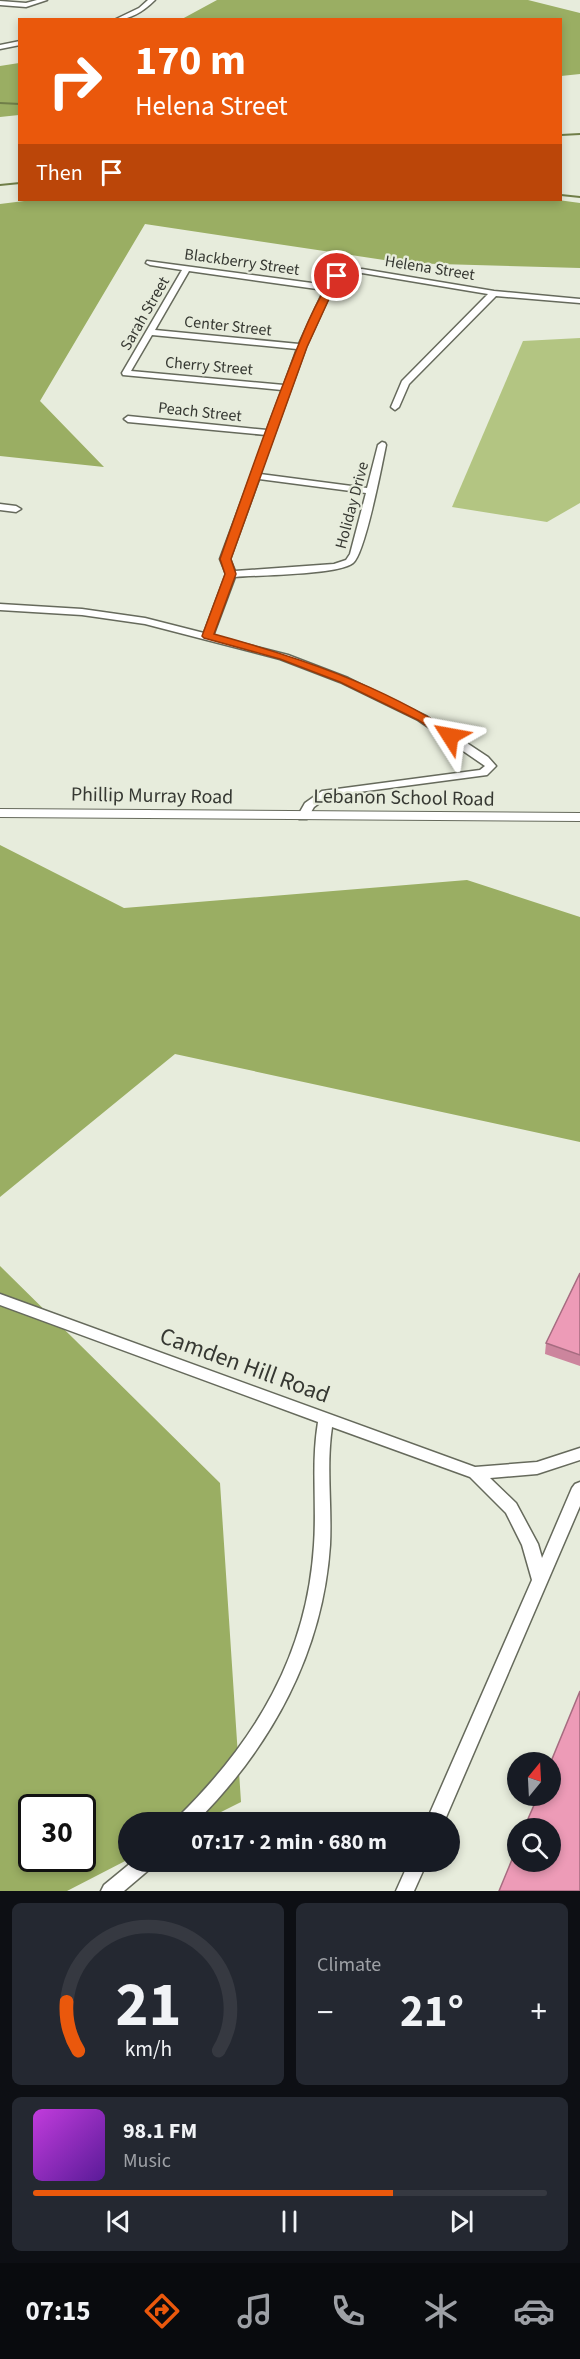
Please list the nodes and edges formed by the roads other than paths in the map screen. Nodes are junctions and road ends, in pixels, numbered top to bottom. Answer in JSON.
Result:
{"nodes":[{"id":1,"x":44,"y":0,"type":"edge"},
{"id":2,"x":152,"y":0,"type":"edge"},
{"id":3,"x":0,"y":3,"type":"edge"},
{"id":4,"x":121,"y":18,"type":"edge"},
{"id":5,"x":18,"y":44,"type":"edge"},
{"id":6,"x":0,"y":47,"type":"edge"},
{"id":7,"x":150,"y":263,"type":"dead end"},
{"id":8,"x":187,"y":268,"type":"junction"},
{"id":9,"x":329,"y":288,"type":"junction"},
{"id":10,"x":494,"y":293,"type":"junction"},
{"id":11,"x":580,"y":301,"type":"edge"},
{"id":12,"x":151,"y":332,"type":"junction"},
{"id":13,"x":302,"y":347,"type":"junction"},
{"id":14,"x":126,"y":373,"type":"joint"},
{"id":15,"x":288,"y":388,"type":"junction"},
{"id":16,"x":395,"y":407,"type":"dead end"},
{"id":17,"x":128,"y":419,"type":"dead end"},
{"id":18,"x":269,"y":433,"type":"junction"},
{"id":19,"x":382,"y":445,"type":"dead end"},
{"id":20,"x":256,"y":476,"type":"junction"},
{"id":21,"x":372,"y":491,"type":"junction"},
{"id":22,"x":0,"y":507,"type":"edge"},
{"id":23,"x":16,"y":509,"type":"dead end"},
{"id":24,"x":231,"y":574,"type":"junction"},
{"id":25,"x":0,"y":607,"type":"edge"},
{"id":26,"x":208,"y":636,"type":"junction"},
{"id":27,"x":0,"y":813,"type":"edge"},
{"id":28,"x":303,"y":817,"type":"junction"},
{"id":29,"x":580,"y":817,"type":"edge"},
{"id":30,"x":0,"y":1299,"type":"edge"},
{"id":31,"x":326,"y":1418,"type":"junction"},
{"id":32,"x":580,"y":1454,"type":"edge"},
{"id":33,"x":475,"y":1473,"type":"junction"},
{"id":34,"x":580,"y":1488,"type":"edge"},
{"id":35,"x":540,"y":1581,"type":"junction"},
{"id":36,"x":196,"y":1812,"type":"edge"},
{"id":37,"x":439,"y":1812,"type":"edge"},
{"id":38,"x":132,"y":1872,"type":"edge"},
{"id":39,"x":414,"y":1872,"type":"edge"},
{"id":40,"x":110,"y":1891,"type":"edge"},
{"id":41,"x":405,"y":1891,"type":"edge"}],
"edges":[{"from":1,"to":3,"type":"street"},
{"from":2,"to":4,"type":"street"},
{"from":5,"to":6,"type":"street"},
{"from":7,"to":8,"type":"street","name":"Blackberry Street"},
{"from":8,"to":9,"type":"street","name":"Blackberry Street"},
{"from":8,"to":12,"type":"street","name":"Sarah Street"},
{"from":9,"to":10,"type":"street","name":"Helena Street"},
{"from":9,"to":13,"type":"street"},
{"from":10,"to":11,"type":"street","name":"Helena Street"},
{"from":10,"to":16,"type":"street"},
{"from":12,"to":13,"type":"street","name":"Center Street"},
{"from":12,"to":14,"type":"street","name":"Sarah Street"},
{"from":13,"to":15,"type":"street"},
{"from":14,"to":15,"type":"street","name":"Cherry Street"},
{"from":15,"to":18,"type":"street"},
{"from":17,"to":18,"type":"street","name":"Peach Street"},
{"from":18,"to":20,"type":"street"},
{"from":19,"to":21,"type":"street","name":"Holiday Drive"},
{"from":20,"to":21,"type":"street"},
{"from":20,"to":24,"type":"street"},
{"from":21,"to":24,"type":"street","name":"Holiday Drive"},
{"from":22,"to":23,"type":"street"},
{"from":24,"to":26,"type":"street"},
{"from":25,"to":26,"type":"street","name":"Lebanon School Road"},
{"from":26,"to":28,"type":"street","name":"Lebanon School Road"},
{"from":27,"to":28,"type":"street","name":"Phillip Murray Road"},
{"from":28,"to":29,"type":"street","name":"Lebanon School Road"},
{"from":30,"to":31,"type":"street","name":"Camden Hill Road"},
{"from":31,"to":33,"type":"street","name":"Camden Hill Road"},
{"from":31,"to":36,"type":"street"},
{"from":32,"to":33,"type":"street"},
{"from":33,"to":35,"type":"street"},
{"from":34,"to":35,"type":"street"},
{"from":35,"to":37,"type":"street"},
{"from":38,"to":40,"type":"street"},
{"from":39,"to":41,"type":"street"}]}
